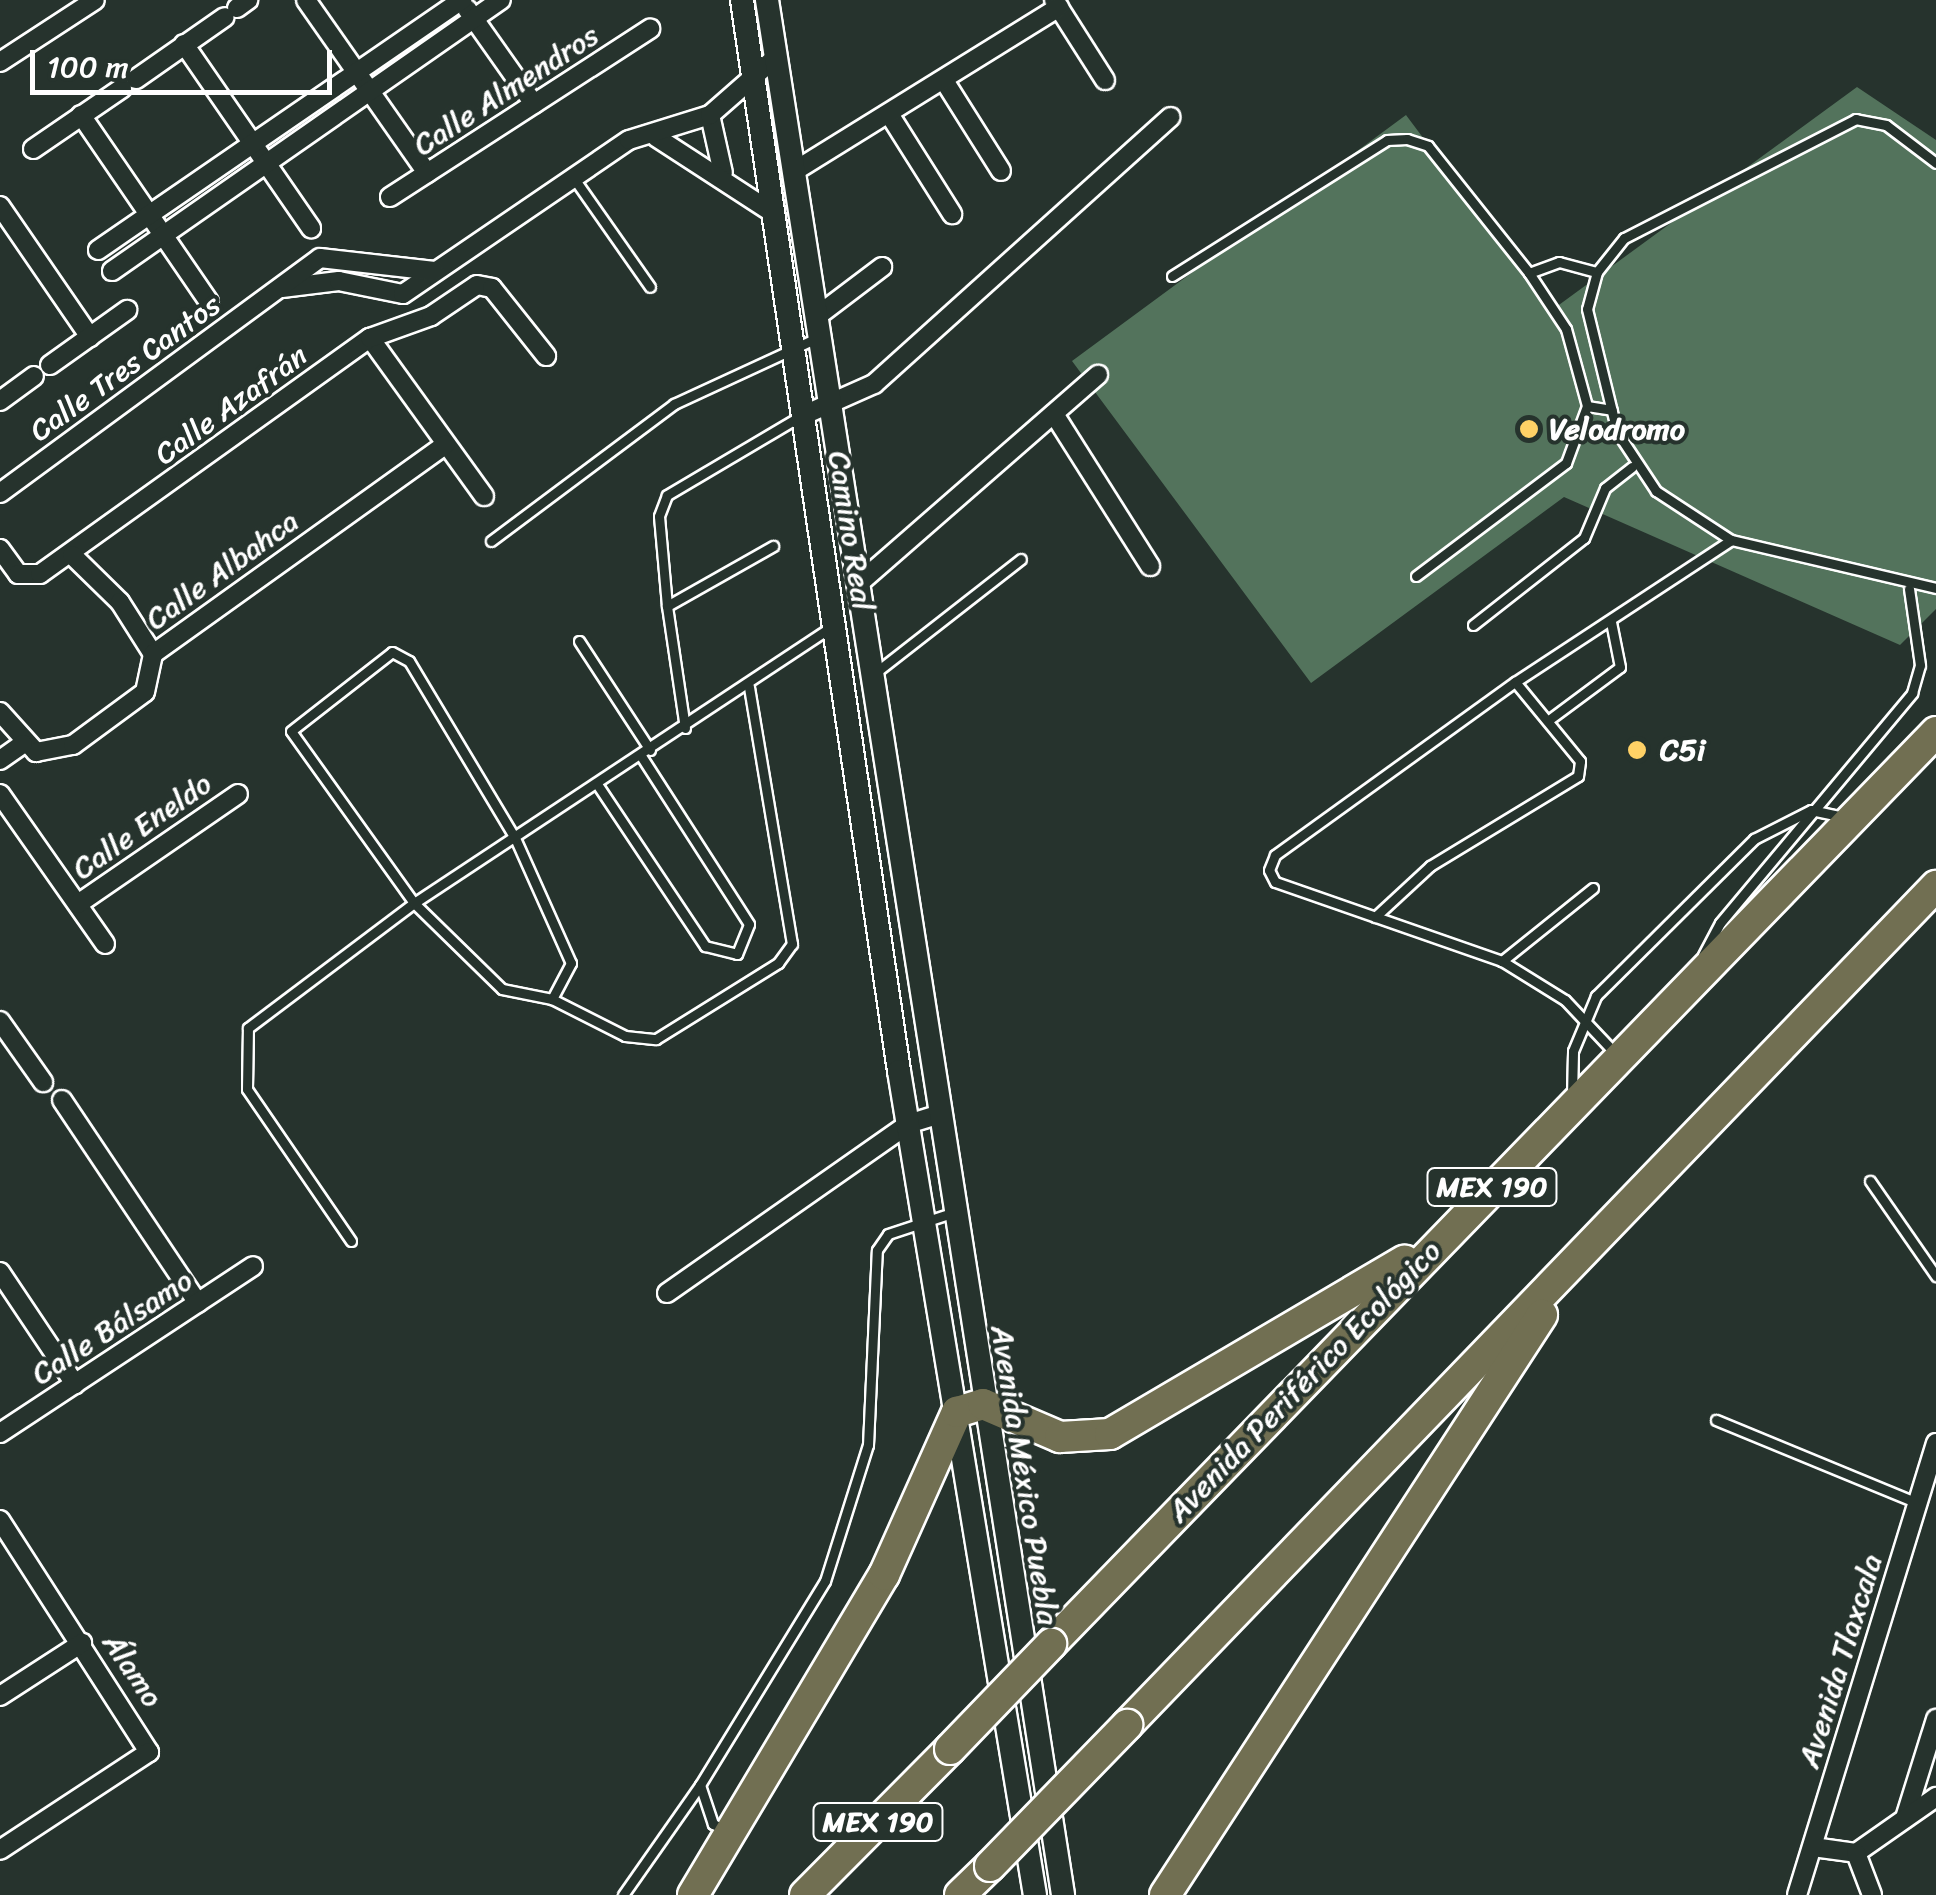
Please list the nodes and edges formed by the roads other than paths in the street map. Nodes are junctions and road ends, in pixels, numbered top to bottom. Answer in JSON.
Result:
{"nodes":[{"id":1,"x":95,"y":0,"type":"edge"},
{"id":2,"x":306,"y":0,"type":"edge"},
{"id":3,"x":462,"y":0,"type":"edge"},
{"id":4,"x":501,"y":0,"type":"edge"},
{"id":5,"x":742,"y":0,"type":"edge"},
{"id":6,"x":767,"y":0,"type":"edge"},
{"id":7,"x":1056,"y":4,"type":"edge"},
{"id":8,"x":72,"y":6,"type":"edge"},
{"id":9,"x":237,"y":8,"type":"edge"},
{"id":10,"x":474,"y":18,"type":"junction"},
{"id":11,"x":650,"y":29,"type":"dead end"},
{"id":12,"x":184,"y":44,"type":"junction"},
{"id":13,"x":776,"y":58,"type":"junction"},
{"id":14,"x":1,"y":62,"type":"edge"},
{"id":15,"x":357,"y":72,"type":"junction"},
{"id":16,"x":751,"y":72,"type":"junction"},
{"id":17,"x":1105,"y":80,"type":"dead end"},
{"id":18,"x":944,"y":82,"type":"junction"},
{"id":19,"x":370,"y":91,"type":"junction"},
{"id":20,"x":534,"y":104,"type":"junction"},
{"id":21,"x":82,"y":115,"type":"junction"},
{"id":22,"x":710,"y":115,"type":"junction"},
{"id":23,"x":892,"y":117,"type":"junction"},
{"id":24,"x":1171,"y":117,"type":"dead end"},
{"id":25,"x":656,"y":137,"type":"junction"},
{"id":26,"x":253,"y":144,"type":"junction"},
{"id":27,"x":32,"y":149,"type":"dead end"},
{"id":28,"x":1936,"y":162,"type":"edge"},
{"id":29,"x":266,"y":163,"type":"junction"},
{"id":30,"x":1001,"y":171,"type":"dead end"},
{"id":31,"x":794,"y":172,"type":"junction"},
{"id":32,"x":722,"y":173,"type":"junction"},
{"id":33,"x":427,"y":174,"type":"junction"},
{"id":34,"x":573,"y":177,"type":"junction"},
{"id":35,"x":390,"y":197,"type":"dead end"},
{"id":36,"x":0,"y":206,"type":"edge"},
{"id":37,"x":773,"y":213,"type":"junction"},
{"id":38,"x":952,"y":214,"type":"dead end"},
{"id":39,"x":150,"y":215,"type":"junction"},
{"id":40,"x":311,"y":228,"type":"dead end"},
{"id":41,"x":164,"y":235,"type":"junction"},
{"id":42,"x":98,"y":250,"type":"dead end"},
{"id":43,"x":882,"y":267,"type":"dead end"},
{"id":44,"x":112,"y":271,"type":"dead end"},
{"id":45,"x":437,"y":271,"type":"junction"},
{"id":46,"x":1597,"y":272,"type":"junction"},
{"id":47,"x":1530,"y":273,"type":"junction"},
{"id":48,"x":1172,"y":276,"type":"dead end"},
{"id":49,"x":650,"y":287,"type":"dead end"},
{"id":50,"x":282,"y":288,"type":"junction"},
{"id":51,"x":210,"y":302,"type":"dead end"},
{"id":52,"x":127,"y":310,"type":"dead end"},
{"id":53,"x":817,"y":327,"type":"junction"},
{"id":54,"x":90,"y":336,"type":"junction"},
{"id":55,"x":370,"y":338,"type":"junction"},
{"id":56,"x":794,"y":341,"type":"junction"},
{"id":57,"x":546,"y":356,"type":"dead end"},
{"id":58,"x":1098,"y":375,"type":"dead end"},
{"id":59,"x":0,"y":401,"type":"edge"},
{"id":60,"x":1588,"y":406,"type":"junction"},
{"id":61,"x":830,"y":409,"type":"junction"},
{"id":62,"x":1612,"y":410,"type":"junction"},
{"id":63,"x":1054,"y":414,"type":"junction"},
{"id":64,"x":804,"y":415,"type":"junction"},
{"id":65,"x":446,"y":444,"type":"junction"},
{"id":66,"x":1632,"y":468,"type":"junction"},
{"id":67,"x":0,"y":493,"type":"edge"},
{"id":68,"x":484,"y":496,"type":"dead end"},
{"id":69,"x":1731,"y":540,"type":"junction"},
{"id":70,"x":491,"y":542,"type":"dead end"},
{"id":71,"x":774,"y":546,"type":"dead end"},
{"id":72,"x":1,"y":554,"type":"edge"},
{"id":73,"x":72,"y":555,"type":"junction"},
{"id":74,"x":1022,"y":560,"type":"dead end"},
{"id":75,"x":1150,"y":566,"type":"dead end"},
{"id":76,"x":1416,"y":576,"type":"dead end"},
{"id":77,"x":857,"y":584,"type":"junction"},
{"id":78,"x":1936,"y":588,"type":"edge"},
{"id":79,"x":1909,"y":589,"type":"junction"},
{"id":80,"x":667,"y":606,"type":"junction"},
{"id":81,"x":1611,"y":622,"type":"junction"},
{"id":82,"x":835,"y":624,"type":"junction"},
{"id":83,"x":1473,"y":625,"type":"dead end"},
{"id":84,"x":579,"y":641,"type":"dead end"},
{"id":85,"x":153,"y":654,"type":"junction"},
{"id":86,"x":869,"y":678,"type":"junction"},
{"id":87,"x":1515,"y":682,"type":"junction"},
{"id":88,"x":749,"y":686,"type":"junction"},
{"id":89,"x":0,"y":712,"type":"edge"},
{"id":90,"x":1550,"y":719,"type":"junction"},
{"id":91,"x":685,"y":728,"type":"junction"},
{"id":92,"x":1936,"y":732,"type":"edge"},
{"id":93,"x":23,"y":744,"type":"junction"},
{"id":94,"x":646,"y":753,"type":"junction"},
{"id":95,"x":0,"y":760,"type":"edge"},
{"id":96,"x":597,"y":784,"type":"junction"},
{"id":97,"x":0,"y":794,"type":"edge"},
{"id":98,"x":238,"y":794,"type":"dead end"},
{"id":99,"x":1811,"y":810,"type":"junction"},
{"id":100,"x":1850,"y":818,"type":"junction"},
{"id":101,"x":514,"y":838,"type":"junction"},
{"id":102,"x":1936,"y":886,"type":"edge"},
{"id":103,"x":1594,"y":888,"type":"dead end"},
{"id":104,"x":414,"y":903,"type":"junction"},
{"id":105,"x":78,"y":904,"type":"junction"},
{"id":106,"x":1375,"y":917,"type":"junction"},
{"id":107,"x":105,"y":944,"type":"dead end"},
{"id":108,"x":1502,"y":961,"type":"junction"},
{"id":109,"x":1686,"y":989,"type":"junction"},
{"id":110,"x":552,"y":999,"type":"junction"},
{"id":111,"x":1583,"y":1018,"type":"junction"},
{"id":112,"x":0,"y":1021,"type":"edge"},
{"id":113,"x":1619,"y":1058,"type":"junction"},
{"id":114,"x":928,"y":1065,"type":"joint"},
{"id":115,"x":900,"y":1071,"type":"joint"},
{"id":116,"x":43,"y":1082,"type":"dead end"},
{"id":117,"x":62,"y":1100,"type":"dead end"},
{"id":118,"x":1572,"y":1106,"type":"junction"},
{"id":119,"x":937,"y":1116,"type":"junction"},
{"id":120,"x":908,"y":1124,"type":"junction"},
{"id":121,"x":1870,"y":1180,"type":"dead end"},
{"id":122,"x":952,"y":1213,"type":"junction"},
{"id":123,"x":924,"y":1217,"type":"junction"},
{"id":124,"x":350,"y":1241,"type":"dead end"},
{"id":125,"x":1438,"y":1241,"type":"junction"},
{"id":126,"x":253,"y":1266,"type":"dead end"},
{"id":127,"x":1572,"y":1268,"type":"junction"},
{"id":128,"x":0,"y":1272,"type":"edge"},
{"id":129,"x":1936,"y":1276,"type":"edge"},
{"id":130,"x":668,"y":1292,"type":"dead end"},
{"id":131,"x":198,"y":1303,"type":"junction"},
{"id":132,"x":75,"y":1384,"type":"junction"},
{"id":133,"x":970,"y":1408,"type":"junction"},
{"id":134,"x":1716,"y":1420,"type":"dead end"},
{"id":135,"x":0,"y":1434,"type":"edge"},
{"id":136,"x":1936,"y":1443,"type":"edge"},
{"id":137,"x":1917,"y":1503,"type":"junction"},
{"id":138,"x":1,"y":1524,"type":"edge"},
{"id":139,"x":82,"y":1643,"type":"junction"},
{"id":140,"x":0,"y":1696,"type":"edge"},
{"id":141,"x":1936,"y":1720,"type":"edge"},
{"id":142,"x":700,"y":1785,"type":"junction"},
{"id":143,"x":1936,"y":1798,"type":"edge"},
{"id":144,"x":1906,"y":1818,"type":"junction"},
{"id":145,"x":731,"y":1834,"type":"junction"},
{"id":146,"x":1812,"y":1847,"type":"junction"},
{"id":147,"x":0,"y":1850,"type":"edge"},
{"id":148,"x":1856,"y":1853,"type":"junction"},
{"id":149,"x":624,"y":1895,"type":"edge"},
{"id":150,"x":692,"y":1895,"type":"edge"},
{"id":151,"x":806,"y":1895,"type":"edge"},
{"id":152,"x":960,"y":1895,"type":"edge"},
{"id":153,"x":1035,"y":1895,"type":"edge"},
{"id":154,"x":1063,"y":1895,"type":"edge"},
{"id":155,"x":1164,"y":1895,"type":"edge"},
{"id":156,"x":1797,"y":1895,"type":"edge"},
{"id":157,"x":1872,"y":1895,"type":"edge"}],
"edges":[{"from":1,"to":8,"type":"street"},
{"from":2,"to":15,"type":"street"},
{"from":3,"to":10,"type":"street"},
{"from":3,"to":15,"type":"street"},
{"from":4,"to":10,"type":"street"},
{"from":5,"to":16,"type":"street","name":"Camino Real"},
{"from":6,"to":13,"type":"street","name":"Camino Real"},
{"from":7,"to":17,"type":"street"},
{"from":7,"to":18,"type":"street"},
{"from":8,"to":14,"type":"street"},
{"from":9,"to":12,"type":"street"},
{"from":10,"to":19,"type":"street"},
{"from":10,"to":20,"type":"street"},
{"from":11,"to":20,"type":"street","name":"Calle Almendros"},
{"from":12,"to":21,"type":"street"},
{"from":12,"to":26,"type":"street"},
{"from":13,"to":16,"type":"street","name":"Calle Tres Cantos"},
{"from":13,"to":31,"type":"street","name":"Camino Real"},
{"from":15,"to":19,"type":"street"},
{"from":15,"to":26,"type":"street"},
{"from":16,"to":22,"type":"street","name":"Calle Tres Cantos"},
{"from":16,"to":37,"type":"street","name":"Camino Real"},
{"from":18,"to":23,"type":"street"},
{"from":18,"to":30,"type":"street"},
{"from":19,"to":29,"type":"street"},
{"from":19,"to":33,"type":"street"},
{"from":20,"to":33,"type":"street","name":"Calle Almendros"},
{"from":21,"to":27,"type":"street"},
{"from":21,"to":39,"type":"street"},
{"from":22,"to":25,"type":"street","name":"Calle Tres Cantos"},
{"from":22,"to":32,"type":"street"},
{"from":23,"to":31,"type":"street"},
{"from":23,"to":38,"type":"street"},
{"from":24,"to":61,"type":"street"},
{"from":25,"to":32,"type":"street"},
{"from":25,"to":34,"type":"street","name":"Calle Tres Cantos"},
{"from":26,"to":29,"type":"street"},
{"from":26,"to":39,"type":"street"},
{"from":28,"to":46,"type":"lane"},
{"from":29,"to":40,"type":"street"},
{"from":29,"to":41,"type":"street"},
{"from":31,"to":53,"type":"street","name":"Camino Real"},
{"from":32,"to":37,"type":"street"},
{"from":33,"to":35,"type":"street","name":"Calle Almendros"},
{"from":34,"to":45,"type":"street","name":"Calle Tres Cantos"},
{"from":34,"to":49,"type":"lane"},
{"from":36,"to":54,"type":"street"},
{"from":37,"to":56,"type":"street","name":"Camino Real"},
{"from":39,"to":41,"type":"street"},
{"from":39,"to":42,"type":"street"},
{"from":41,"to":44,"type":"street"},
{"from":41,"to":51,"type":"street"},
{"from":43,"to":53,"type":"street"},
{"from":45,"to":50,"type":"street","name":"Calle Tres Cantos"},
{"from":45,"to":50,"type":"street","name":"Calle Tres Cantos"},
{"from":46,"to":47,"type":"lane"},
{"from":46,"to":62,"type":"lane"},
{"from":47,"to":48,"type":"lane"},
{"from":47,"to":60,"type":"lane"},
{"from":50,"to":67,"type":"street","name":"Calle Tres Cantos"},
{"from":52,"to":54,"type":"street"},
{"from":53,"to":56,"type":"lane"},
{"from":53,"to":61,"type":"street","name":"Camino Real"},
{"from":54,"to":59,"type":"street"},
{"from":55,"to":57,"type":"street","name":"Calle Azafrán"},
{"from":55,"to":65,"type":"street"},
{"from":55,"to":73,"type":"street","name":"Calle Azafrán"},
{"from":56,"to":64,"type":"street","name":"Camino Real"},
{"from":56,"to":70,"type":"lane"},
{"from":58,"to":63,"type":"street"},
{"from":60,"to":62,"type":"lane"},
{"from":60,"to":76,"type":"lane"},
{"from":61,"to":64,"type":"street"},
{"from":61,"to":77,"type":"street","name":"Camino Real"},
{"from":62,"to":66,"type":"lane"},
{"from":63,"to":75,"type":"street"},
{"from":63,"to":77,"type":"street"},
{"from":64,"to":80,"type":"lane"},
{"from":64,"to":82,"type":"street","name":"Camino Real"},
{"from":65,"to":68,"type":"street"},
{"from":65,"to":85,"type":"street","name":"Calle Albahca"},
{"from":66,"to":69,"type":"lane"},
{"from":66,"to":83,"type":"lane"},
{"from":69,"to":79,"type":"lane"},
{"from":69,"to":81,"type":"lane"},
{"from":71,"to":80,"type":"lane"},
{"from":72,"to":73,"type":"street","name":"Calle Azafrán"},
{"from":73,"to":85,"type":"street"},
{"from":74,"to":86,"type":"lane"},
{"from":77,"to":86,"type":"street","name":"Camino Real"},
{"from":78,"to":79,"type":"lane"},
{"from":79,"to":99,"type":"lane"},
{"from":80,"to":91,"type":"lane"},
{"from":81,"to":87,"type":"lane"},
{"from":81,"to":90,"type":"lane"},
{"from":82,"to":88,"type":"lane"},
{"from":82,"to":115,"type":"street","name":"Camino Real"},
{"from":84,"to":94,"type":"lane"},
{"from":85,"to":93,"type":"street","name":"Calle Albahca"},
{"from":86,"to":114,"type":"street","name":"Camino Real"},
{"from":87,"to":90,"type":"lane"},
{"from":87,"to":106,"type":"lane"},
{"from":88,"to":91,"type":"lane"},
{"from":88,"to":110,"type":"lane"},
{"from":89,"to":93,"type":"street"},
{"from":90,"to":106,"type":"lane"},
{"from":91,"to":94,"type":"lane"},
{"from":92,"to":100,"type":"highway","name":"Avenida Periférico Ecológico","number":"MEX 190"},
{"from":93,"to":95,"type":"street"},
{"from":94,"to":96,"type":"lane"},
{"from":94,"to":96,"type":"lane"},
{"from":96,"to":101,"type":"lane"},
{"from":97,"to":105,"type":"street"},
{"from":98,"to":105,"type":"street","name":"Calle Eneldo"},
{"from":99,"to":100,"type":"lane"},
{"from":99,"to":109,"type":"lane"},
{"from":99,"to":111,"type":"lane"},
{"from":100,"to":109,"type":"highway","name":"Avenida Periférico Ecológico","number":"MEX 190"},
{"from":101,"to":104,"type":"lane"},
{"from":101,"to":104,"type":"lane"},
{"from":101,"to":110,"type":"lane"},
{"from":102,"to":127,"type":"highway"},
{"from":103,"to":108,"type":"lane"},
{"from":104,"to":110,"type":"lane"},
{"from":104,"to":124,"type":"lane"},
{"from":105,"to":107,"type":"street"},
{"from":106,"to":108,"type":"lane"},
{"from":108,"to":111,"type":"lane"},
{"from":109,"to":113,"type":"highway","name":"Avenida Periférico Ecológico","number":"MEX 190"},
{"from":111,"to":113,"type":"lane"},
{"from":111,"to":118,"type":"lane"},
{"from":112,"to":116,"type":"street"},
{"from":113,"to":118,"type":"highway","name":"Avenida Periférico Ecológico","number":"MEX 190"},
{"from":114,"to":119,"type":"street","name":"Avenida México Puebla"},
{"from":115,"to":120,"type":"street","name":"Avenida México Puebla"},
{"from":117,"to":131,"type":"street"},
{"from":118,"to":125,"type":"highway","name":"Avenida Periférico Ecológico","number":"MEX 190"},
{"from":119,"to":120,"type":"street"},
{"from":119,"to":122,"type":"street","name":"Avenida México Puebla"},
{"from":120,"to":123,"type":"street","name":"Avenida México Puebla"},
{"from":120,"to":130,"type":"street"},
{"from":121,"to":129,"type":"lane"},
{"from":122,"to":123,"type":"lane"},
{"from":122,"to":133,"type":"street","name":"Avenida México Puebla"},
{"from":123,"to":133,"type":"street","name":"Avenida México Puebla"},
{"from":123,"to":142,"type":"lane"},
{"from":125,"to":133,"type":"highway"},
{"from":125,"to":151,"type":"highway","name":"Avenida Periférico Ecológico","number":"MEX 190","bridge":true},
{"from":126,"to":131,"type":"street","name":"Calle Bálsamo"},
{"from":127,"to":152,"type":"highway","bridge":true},
{"from":127,"to":155,"type":"highway"},
{"from":128,"to":132,"type":"street"},
{"from":131,"to":132,"type":"street","name":"Calle Bálsamo"},
{"from":132,"to":135,"type":"street","name":"Calle Bálsamo"},
{"from":133,"to":145,"type":"highway"},
{"from":133,"to":153,"type":"street","name":"Avenida México Puebla"},
{"from":133,"to":154,"type":"street","name":"Avenida México Puebla"},
{"from":134,"to":137,"type":"lane"},
{"from":136,"to":137,"type":"street","name":"Avenida Tlaxcala"},
{"from":137,"to":146,"type":"street","name":"Avenida Tlaxcala"},
{"from":138,"to":139,"type":"street","name":"Álamo"},
{"from":139,"to":140,"type":"street"},
{"from":139,"to":147,"type":"street","name":"Álamo"},
{"from":141,"to":144,"type":"street"},
{"from":142,"to":145,"type":"lane"},
{"from":142,"to":149,"type":"lane"},
{"from":143,"to":144,"type":"street"},
{"from":144,"to":148,"type":"street"},
{"from":145,"to":150,"type":"highway"},
{"from":146,"to":148,"type":"street"},
{"from":146,"to":156,"type":"street","name":"Avenida Tlaxcala"},
{"from":148,"to":157,"type":"street"}]}
